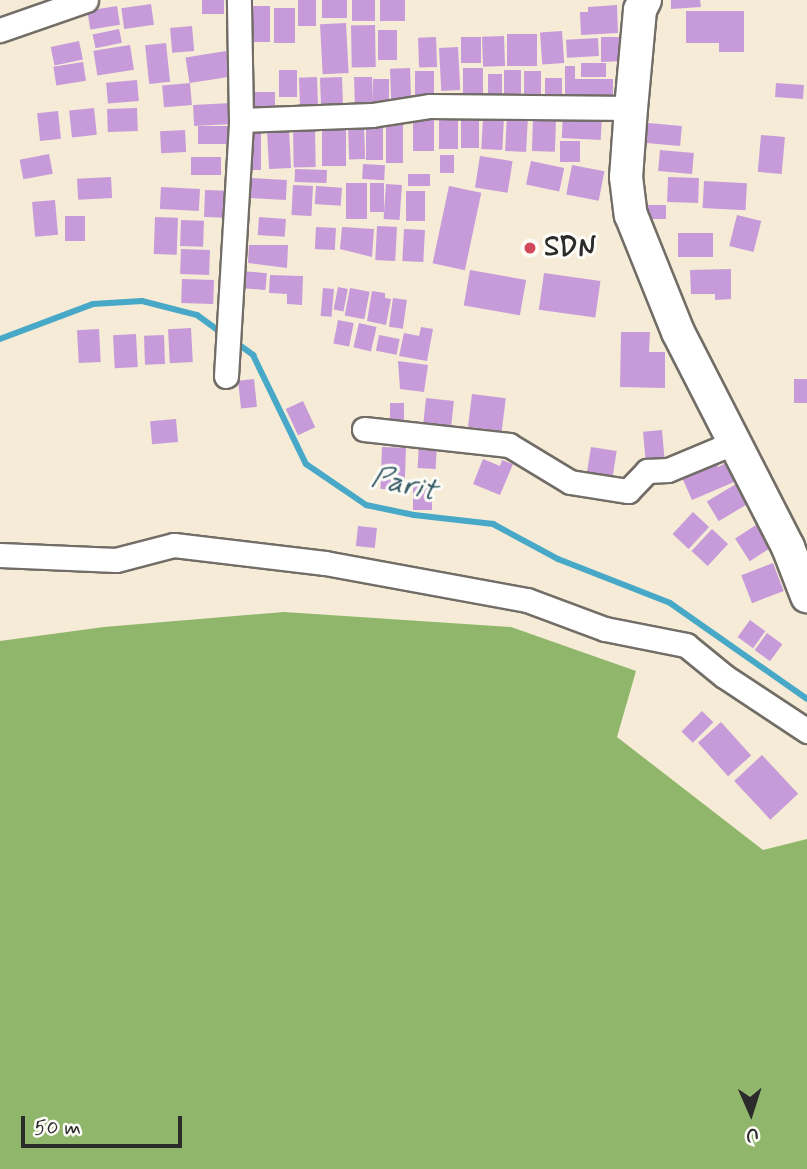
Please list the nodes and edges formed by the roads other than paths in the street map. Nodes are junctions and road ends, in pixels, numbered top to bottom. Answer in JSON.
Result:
{"nodes":[{"id":1,"x":86,"y":0,"type":"edge"},
{"id":2,"x":239,"y":0,"type":"edge"},
{"id":3,"x":645,"y":0,"type":"edge"},
{"id":4,"x":0,"y":30,"type":"edge"},
{"id":5,"x":631,"y":108,"type":"junction"},
{"id":6,"x":241,"y":120,"type":"junction"},
{"id":7,"x":226,"y":376,"type":"dead end"},
{"id":8,"x":364,"y":429,"type":"dead end"},
{"id":9,"x":733,"y":443,"type":"junction"},
{"id":10,"x":0,"y":555,"type":"edge"},
{"id":11,"x":807,"y":596,"type":"edge"},
{"id":12,"x":807,"y":731,"type":"edge"}],
"edges":[{"from":1,"to":4,"type":"street"},
{"from":2,"to":6,"type":"street"},
{"from":3,"to":5,"type":"street"},
{"from":5,"to":6,"type":"street"},
{"from":5,"to":9,"type":"street"},
{"from":6,"to":7,"type":"street"},
{"from":8,"to":9,"type":"street"},
{"from":9,"to":11,"type":"street"},
{"from":10,"to":12,"type":"street"}]}
